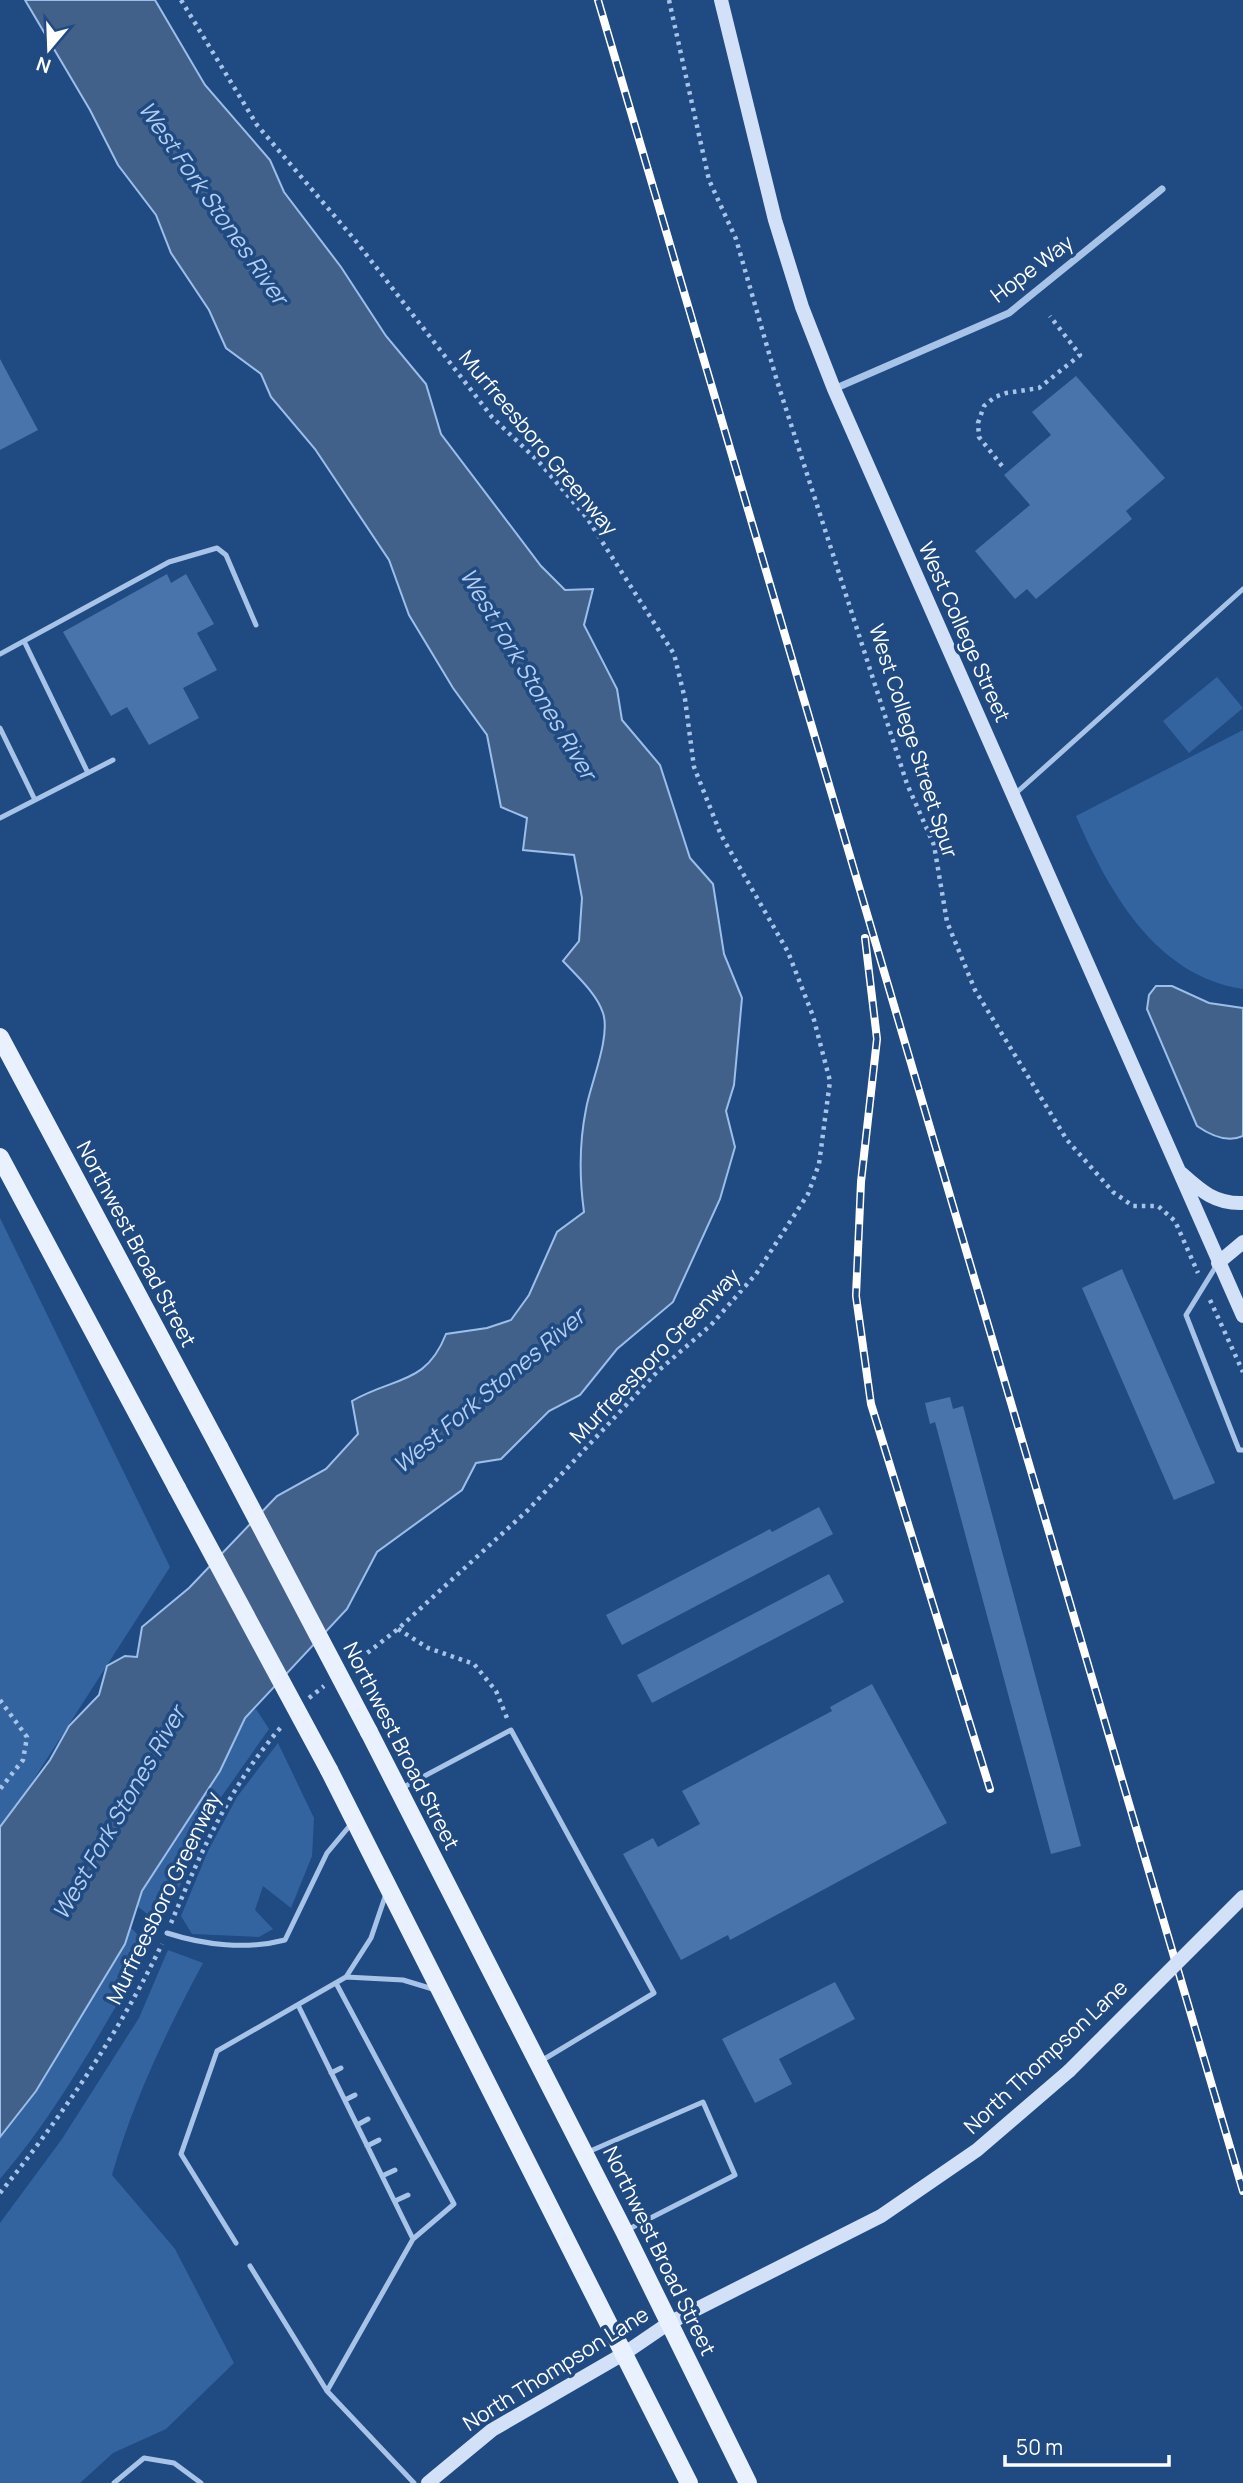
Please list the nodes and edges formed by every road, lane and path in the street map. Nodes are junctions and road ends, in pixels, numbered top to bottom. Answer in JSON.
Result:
{"nodes":[{"id":1,"x":181,"y":0,"type":"edge"},
{"id":2,"x":669,"y":0,"type":"edge"},
{"id":3,"x":721,"y":0,"type":"edge"},
{"id":4,"x":1163,"y":189,"type":"dead end"},
{"id":5,"x":1050,"y":316,"type":"dead end"},
{"id":6,"x":834,"y":388,"type":"junction"},
{"id":7,"x":1002,"y":466,"type":"dead end"},
{"id":8,"x":1243,"y":589,"type":"edge"},
{"id":9,"x":256,"y":625,"type":"dead end"},
{"id":10,"x":24,"y":641,"type":"junction"},
{"id":11,"x":0,"y":654,"type":"edge"},
{"id":12,"x":0,"y":729,"type":"edge"},
{"id":13,"x":113,"y":760,"type":"dead end"},
{"id":14,"x":88,"y":773,"type":"junction"},
{"id":15,"x":1013,"y":796,"type":"junction"},
{"id":16,"x":35,"y":800,"type":"junction"},
{"id":17,"x":0,"y":818,"type":"edge"},
{"id":18,"x":0,"y":1037,"type":"edge"},
{"id":19,"x":0,"y":1157,"type":"edge"},
{"id":20,"x":1177,"y":1170,"type":"junction"},
{"id":21,"x":1243,"y":1203,"type":"edge"},
{"id":22,"x":1243,"y":1242,"type":"edge"},
{"id":23,"x":1218,"y":1263,"type":"junction"},
{"id":24,"x":1203,"y":1284,"type":"junction"},
{"id":25,"x":1243,"y":1316,"type":"edge"},
{"id":26,"x":1243,"y":1372,"type":"edge"},
{"id":27,"x":1243,"y":1450,"type":"edge"},
{"id":28,"x":398,"y":1629,"type":"junction"},
{"id":29,"x":347,"y":1668,"type":"dead end"},
{"id":30,"x":326,"y":1685,"type":"dead end"},
{"id":31,"x":0,"y":1700,"type":"edge"},
{"id":32,"x":306,"y":1700,"type":"dead end"},
{"id":33,"x":289,"y":1719,"type":"dead end"},
{"id":34,"x":511,"y":1730,"type":"junction"},
{"id":35,"x":0,"y":1789,"type":"edge"},
{"id":36,"x":399,"y":1790,"type":"junction"},
{"id":37,"x":354,"y":1820,"type":"junction"},
{"id":38,"x":388,"y":1886,"type":"junction"},
{"id":39,"x":1243,"y":1897,"type":"edge"},
{"id":40,"x":167,"y":1933,"type":"junction"},
{"id":41,"x":346,"y":1977,"type":"junction"},
{"id":42,"x":336,"y":1983,"type":"junction"},
{"id":43,"x":442,"y":1993,"type":"junction"},
{"id":44,"x":298,"y":2005,"type":"junction"},
{"id":45,"x":328,"y":2043,"type":"dead end"},
{"id":46,"x":319,"y":2048,"type":"junction"},
{"id":47,"x":538,"y":2062,"type":"junction"},
{"id":48,"x":341,"y":2068,"type":"dead end"},
{"id":49,"x":331,"y":2073,"type":"junction"},
{"id":50,"x":355,"y":2095,"type":"dead end"},
{"id":51,"x":345,"y":2100,"type":"junction"},
{"id":52,"x":368,"y":2119,"type":"dead end"},
{"id":53,"x":357,"y":2125,"type":"junction"},
{"id":54,"x":379,"y":2140,"type":"dead end"},
{"id":55,"x":367,"y":2146,"type":"junction"},
{"id":56,"x":585,"y":2154,"type":"junction"},
{"id":57,"x":395,"y":2170,"type":"dead end"},
{"id":58,"x":382,"y":2176,"type":"junction"},
{"id":59,"x":0,"y":2193,"type":"edge"},
{"id":60,"x":408,"y":2195,"type":"dead end"},
{"id":61,"x":395,"y":2201,"type":"junction"},
{"id":62,"x":624,"y":2231,"type":"junction"},
{"id":63,"x":413,"y":2239,"type":"junction"},
{"id":64,"x":236,"y":2243,"type":"dead end"},
{"id":65,"x":250,"y":2266,"type":"dead end"},
{"id":66,"x":669,"y":2323,"type":"junction"},
{"id":67,"x":625,"y":2353,"type":"junction"},
{"id":68,"x":327,"y":2391,"type":"junction"},
{"id":69,"x":114,"y":2483,"type":"edge"},
{"id":70,"x":201,"y":2483,"type":"edge"},
{"id":71,"x":414,"y":2483,"type":"edge"},
{"id":72,"x":428,"y":2483,"type":"edge"},
{"id":73,"x":690,"y":2483,"type":"edge"},
{"id":74,"x":748,"y":2483,"type":"edge"}],
"edges":[{"from":1,"to":28,"type":"path","name":"Murfreesboro Greenway"},
{"from":2,"to":24,"type":"path","name":"West College Street Spur"},
{"from":3,"to":6,"type":"street","name":"West College Street"},
{"from":4,"to":6,"type":"street","name":"Hope Way"},
{"from":5,"to":7,"type":"path"},
{"from":6,"to":15,"type":"street","name":"West College Street"},
{"from":8,"to":15,"type":"lane"},
{"from":9,"to":10,"type":"lane"},
{"from":10,"to":11,"type":"lane"},
{"from":10,"to":14,"type":"lane"},
{"from":12,"to":16,"type":"lane"},
{"from":13,"to":14,"type":"lane"},
{"from":14,"to":16,"type":"lane"},
{"from":15,"to":20,"type":"street","name":"West College Street"},
{"from":16,"to":17,"type":"lane"},
{"from":18,"to":36,"type":"main road","name":"Northwest Broad Street","bridge":true},
{"from":19,"to":37,"type":"main road","bridge":true},
{"from":20,"to":21,"type":"street"},
{"from":20,"to":23,"type":"street","name":"West College Street"},
{"from":22,"to":23,"type":"street"},
{"from":23,"to":24,"type":"lane"},
{"from":23,"to":25,"type":"street","name":"West College Street"},
{"from":24,"to":26,"type":"path","name":"West College Street Spur"},
{"from":24,"to":27,"type":"lane"},
{"from":28,"to":29,"type":"path","name":"Murfreesboro Greenway"},
{"from":28,"to":34,"type":"path"},
{"from":30,"to":32,"type":"path"},
{"from":31,"to":35,"type":"path"},
{"from":33,"to":40,"type":"path","name":"Murfreesboro Greenway"},
{"from":34,"to":36,"type":"lane"},
{"from":34,"to":47,"type":"lane"},
{"from":36,"to":47,"type":"main road","name":"Northwest Broad Street"},
{"from":37,"to":38,"type":"main road"},
{"from":37,"to":40,"type":"lane"},
{"from":38,"to":41,"type":"lane"},
{"from":38,"to":43,"type":"main road"},
{"from":39,"to":66,"type":"street","name":"North Thompson Lane","bridge":true},
{"from":40,"to":59,"type":"path","name":"Murfreesboro Greenway"},
{"from":41,"to":42,"type":"lane"},
{"from":41,"to":43,"type":"lane"},
{"from":42,"to":44,"type":"lane"},
{"from":42,"to":63,"type":"lane"},
{"from":43,"to":67,"type":"main road"},
{"from":44,"to":46,"type":"lane"},
{"from":44,"to":64,"type":"lane"},
{"from":45,"to":46,"type":"lane"},
{"from":46,"to":49,"type":"lane"},
{"from":47,"to":56,"type":"main road","name":"Northwest Broad Street"},
{"from":48,"to":49,"type":"lane"},
{"from":49,"to":51,"type":"lane"},
{"from":50,"to":51,"type":"lane"},
{"from":51,"to":53,"type":"lane"},
{"from":52,"to":53,"type":"lane"},
{"from":53,"to":55,"type":"lane"},
{"from":54,"to":55,"type":"lane"},
{"from":55,"to":58,"type":"lane"},
{"from":56,"to":62,"type":"main road","name":"Northwest Broad Street"},
{"from":56,"to":62,"type":"lane"},
{"from":57,"to":58,"type":"lane"},
{"from":58,"to":61,"type":"lane"},
{"from":60,"to":61,"type":"lane"},
{"from":61,"to":63,"type":"lane"},
{"from":62,"to":66,"type":"main road","name":"Northwest Broad Street"},
{"from":63,"to":68,"type":"lane"},
{"from":65,"to":68,"type":"lane"},
{"from":66,"to":67,"type":"street","name":"North Thompson Lane"},
{"from":66,"to":74,"type":"main road","name":"Northwest Broad Street"},
{"from":67,"to":72,"type":"street","name":"North Thompson Lane"},
{"from":67,"to":73,"type":"main road"},
{"from":68,"to":71,"type":"lane"},
{"from":69,"to":70,"type":"lane"}]}
